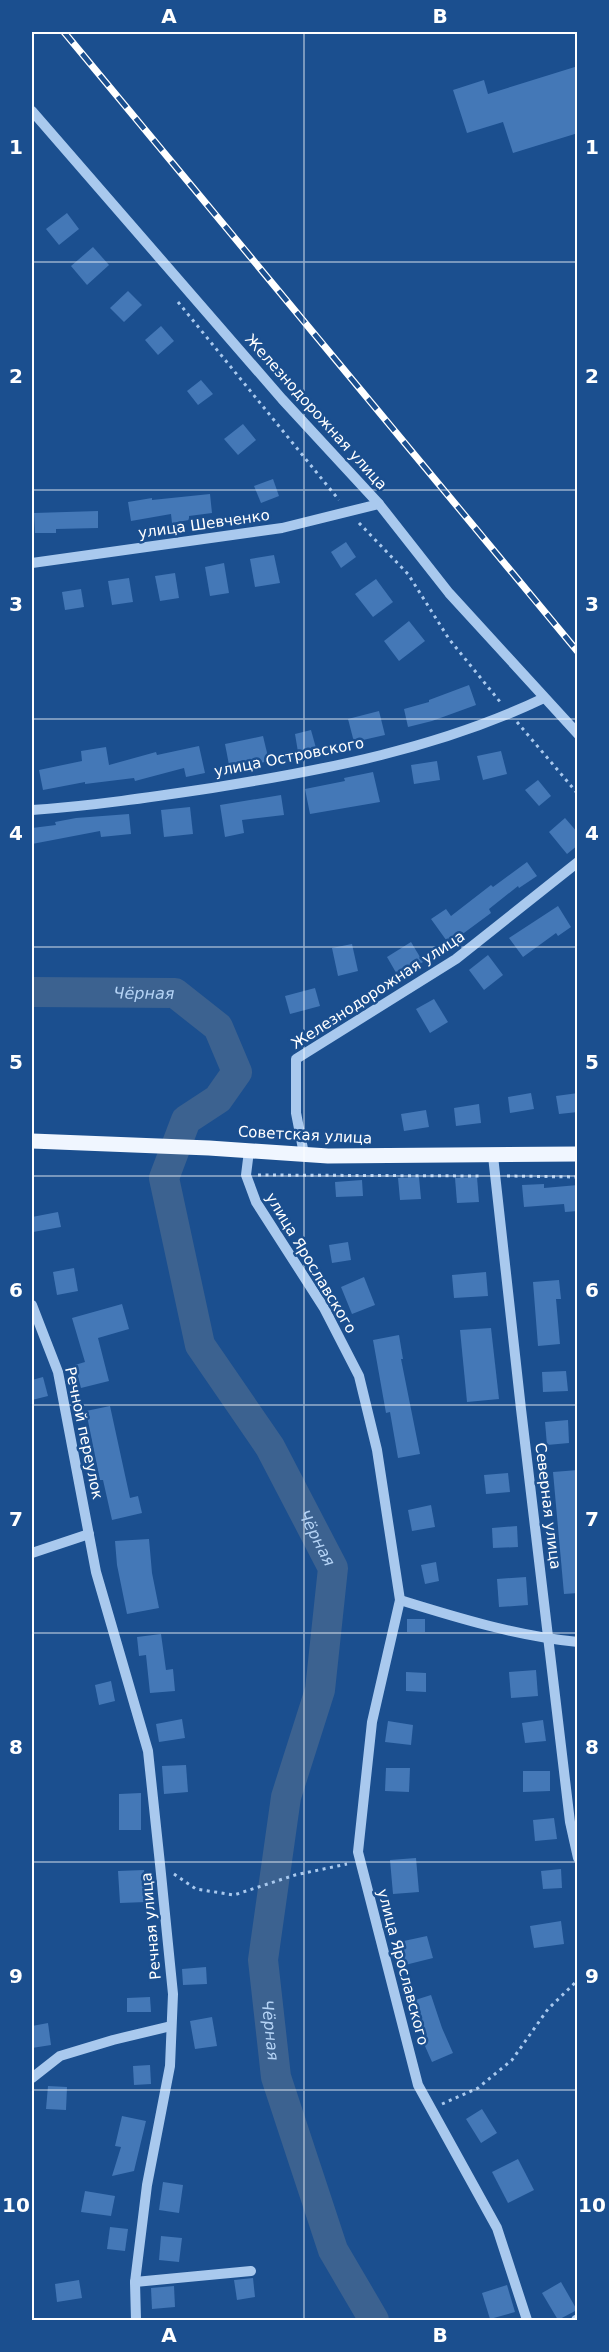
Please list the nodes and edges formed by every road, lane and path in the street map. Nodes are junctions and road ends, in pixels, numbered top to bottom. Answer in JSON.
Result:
{"nodes":[{"id":1,"x":32,"y":111,"type":"edge"},
{"id":2,"x":173,"y":297,"type":"dead end"},
{"id":3,"x":379,"y":504,"type":"junction"},
{"id":4,"x":348,"y":511,"type":"junction"},
{"id":5,"x":32,"y":563,"type":"edge"},
{"id":6,"x":544,"y":698,"type":"junction"},
{"id":7,"x":510,"y":715,"type":"junction"},
{"id":8,"x":578,"y":734,"type":"edge"},
{"id":9,"x":578,"y":794,"type":"edge"},
{"id":10,"x":32,"y":810,"type":"edge"},
{"id":11,"x":578,"y":862,"type":"edge"},
{"id":12,"x":32,"y":1141,"type":"edge"},
{"id":13,"x":249,"y":1151,"type":"junction"},
{"id":14,"x":303,"y":1154,"type":"junction"},
{"id":15,"x":578,"y":1154,"type":"edge"},
{"id":16,"x":493,"y":1156,"type":"junction"},
{"id":17,"x":246,"y":1175,"type":"junction"},
{"id":18,"x":494,"y":1176,"type":"junction"},
{"id":19,"x":578,"y":1176,"type":"edge"},
{"id":20,"x":32,"y":1305,"type":"edge"},
{"id":21,"x":89,"y":1534,"type":"junction"},
{"id":22,"x":32,"y":1553,"type":"edge"},
{"id":23,"x":400,"y":1600,"type":"junction"},
{"id":24,"x":549,"y":1640,"type":"junction"},
{"id":25,"x":578,"y":1642,"type":"edge"},
{"id":26,"x":578,"y":1858,"type":"edge"},
{"id":27,"x":360,"y":1861,"type":"junction"},
{"id":28,"x":160,"y":1864,"type":"junction"},
{"id":29,"x":578,"y":1980,"type":"edge"},
{"id":30,"x":171,"y":2026,"type":"junction"},
{"id":31,"x":32,"y":2078,"type":"edge"},
{"id":32,"x":432,"y":2109,"type":"junction"},
{"id":33,"x":251,"y":2271,"type":"dead end"},
{"id":34,"x":135,"y":2282,"type":"junction"},
{"id":35,"x":136,"y":2320,"type":"edge"},
{"id":36,"x":527,"y":2320,"type":"edge"}],
"edges":[{"from":1,"to":3,"type":"street","name":"Железнодорожная улица"},
{"from":2,"to":4,"type":"path"},
{"from":3,"to":4,"type":"street","name":"улица Шевченко"},
{"from":3,"to":6,"type":"street","name":"Железнодорожная улица"},
{"from":4,"to":5,"type":"street","name":"улица Шевченко"},
{"from":4,"to":7,"type":"path"},
{"from":6,"to":7,"type":"street","name":"улица Островского"},
{"from":6,"to":8,"type":"street","name":"Железнодорожная улица"},
{"from":7,"to":9,"type":"path"},
{"from":7,"to":10,"type":"street","name":"улица Островского"},
{"from":11,"to":14,"type":"street","name":"Железнодорожная улица"},
{"from":12,"to":13,"type":"main road","name":"Советская улица"},
{"from":13,"to":14,"type":"main road","name":"Советская улица"},
{"from":13,"to":17,"type":"street","name":"улица Ярославского"},
{"from":14,"to":16,"type":"main road","name":"Советская улица"},
{"from":15,"to":16,"type":"main road","name":"Советская улица"},
{"from":16,"to":18,"type":"street","name":"Северная улица"},
{"from":17,"to":18,"type":"path"},
{"from":17,"to":23,"type":"street","name":"улица Ярославского"},
{"from":18,"to":19,"type":"path"},
{"from":18,"to":24,"type":"street","name":"Северная улица"},
{"from":20,"to":21,"type":"street","name":"Речной переулок"},
{"from":21,"to":22,"type":"street"},
{"from":21,"to":28,"type":"street","name":"Речная улица"},
{"from":23,"to":24,"type":"street"},
{"from":23,"to":27,"type":"street","name":"улица Ярославского"},
{"from":24,"to":25,"type":"street"},
{"from":24,"to":26,"type":"street","name":"Северная улица"},
{"from":27,"to":28,"type":"path"},
{"from":27,"to":32,"type":"street","name":"улица Ярославского"},
{"from":28,"to":30,"type":"street","name":"Речная улица"},
{"from":29,"to":32,"type":"path"},
{"from":30,"to":31,"type":"street"},
{"from":30,"to":34,"type":"street","name":"Речная улица"},
{"from":32,"to":36,"type":"street","name":"улица Ярославского"},
{"from":33,"to":34,"type":"street"},
{"from":34,"to":35,"type":"street","name":"Речная улица"}]}
